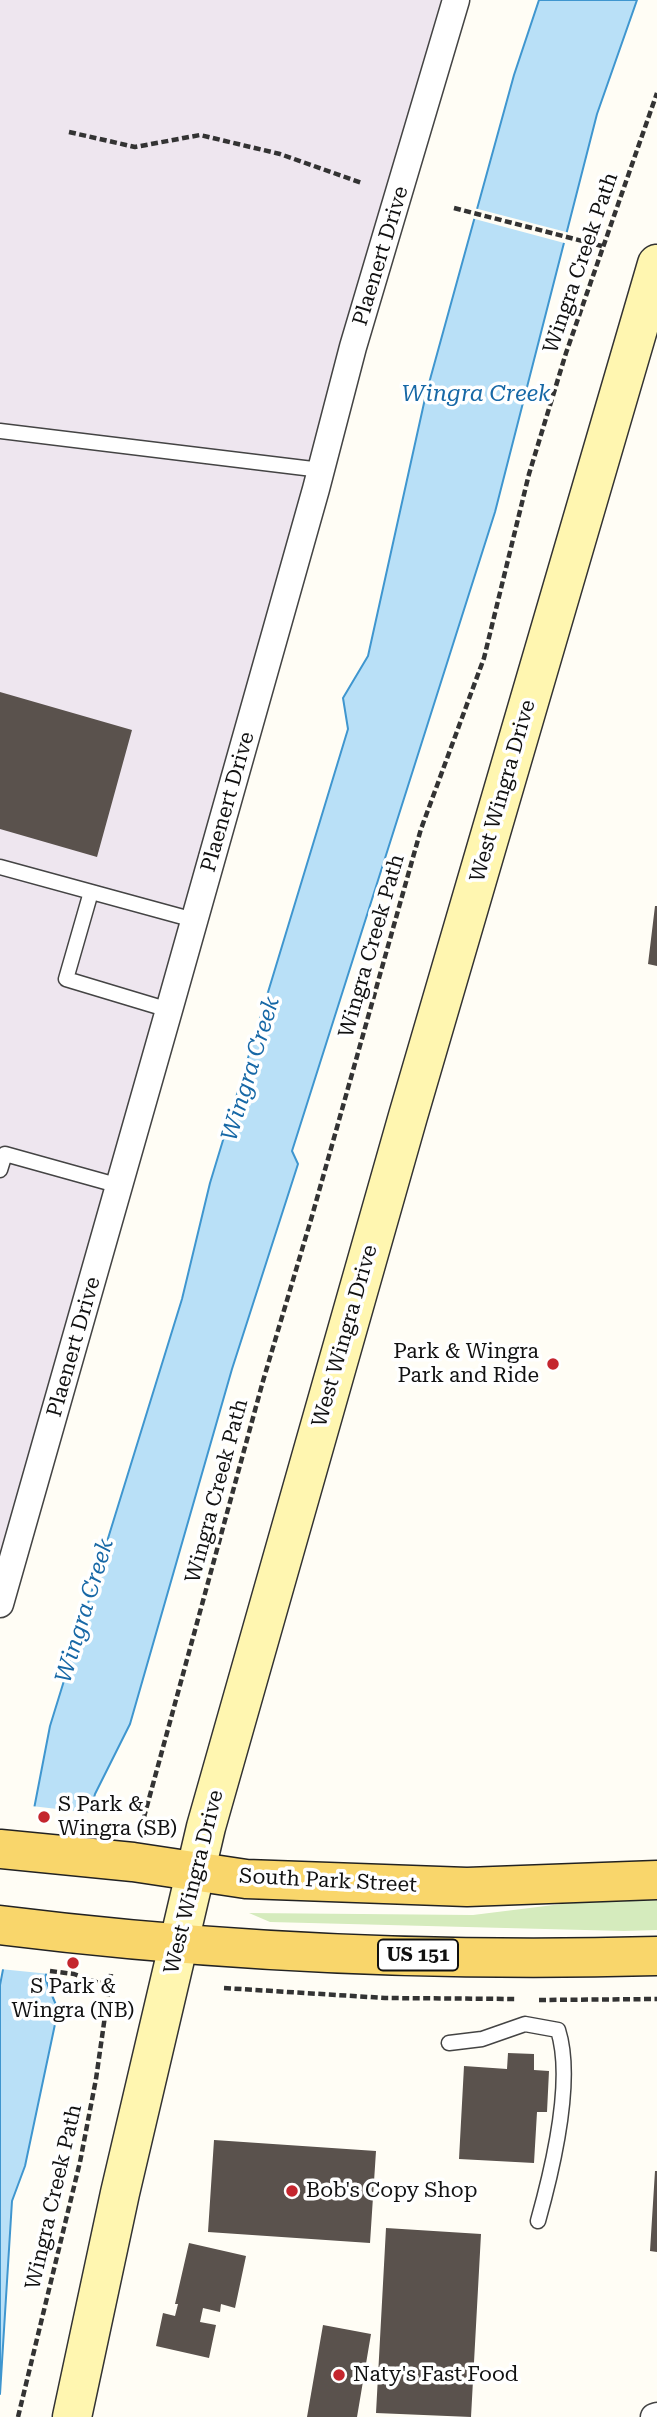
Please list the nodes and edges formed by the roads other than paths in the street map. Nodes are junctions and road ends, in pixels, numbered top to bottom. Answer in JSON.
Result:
{"nodes":[{"id":1,"x":456,"y":0,"type":"edge"},
{"id":2,"x":657,"y":264,"type":"edge"},
{"id":3,"x":648,"y":330,"type":"edge"},
{"id":4,"x":0,"y":431,"type":"edge"},
{"id":5,"x":321,"y":470,"type":"junction"},
{"id":6,"x":0,"y":867,"type":"edge"},
{"id":7,"x":91,"y":892,"type":"junction"},
{"id":8,"x":194,"y":920,"type":"junction"},
{"id":9,"x":169,"y":1010,"type":"junction"},
{"id":10,"x":2,"y":1154,"type":"edge"},
{"id":11,"x":0,"y":1170,"type":"edge"},
{"id":12,"x":120,"y":1186,"type":"junction"},
{"id":13,"x":0,"y":1604,"type":"edge"},
{"id":14,"x":0,"y":1849,"type":"edge"},
{"id":15,"x":195,"y":1872,"type":"junction"},
{"id":16,"x":657,"y":1880,"type":"edge"},
{"id":17,"x":0,"y":1925,"type":"edge"},
{"id":18,"x":179,"y":1942,"type":"junction"},
{"id":19,"x":657,"y":1956,"type":"edge"},
{"id":20,"x":449,"y":2043,"type":"dead end"},
{"id":21,"x":538,"y":2221,"type":"dead end"},
{"id":22,"x":72,"y":2417,"type":"edge"}],
"edges":[{"from":1,"to":5,"type":"street","name":"Plaenert Drive"},
{"from":2,"to":3,"type":"street","name":"West Wingra Drive"},
{"from":3,"to":15,"type":"street","name":"West Wingra Drive"},
{"from":4,"to":5,"type":"lane"},
{"from":5,"to":8,"type":"street","name":"Plaenert Drive"},
{"from":6,"to":7,"type":"lane"},
{"from":7,"to":8,"type":"lane"},
{"from":7,"to":9,"type":"lane"},
{"from":8,"to":9,"type":"street","name":"Plaenert Drive"},
{"from":9,"to":12,"type":"street","name":"Plaenert Drive"},
{"from":10,"to":11,"type":"lane"},
{"from":10,"to":12,"type":"lane"},
{"from":12,"to":13,"type":"street","name":"Plaenert Drive"},
{"from":14,"to":15,"type":"main road","name":"South Park Street"},
{"from":15,"to":16,"type":"main road","name":"South Park Street"},
{"from":15,"to":18,"type":"street","name":"West Wingra Drive"},
{"from":17,"to":18,"type":"main road","number":"US 151"},
{"from":18,"to":19,"type":"main road","number":"US 151"},
{"from":18,"to":22,"type":"street","name":"West Wingra Drive"},
{"from":20,"to":21,"type":"lane"}]}
